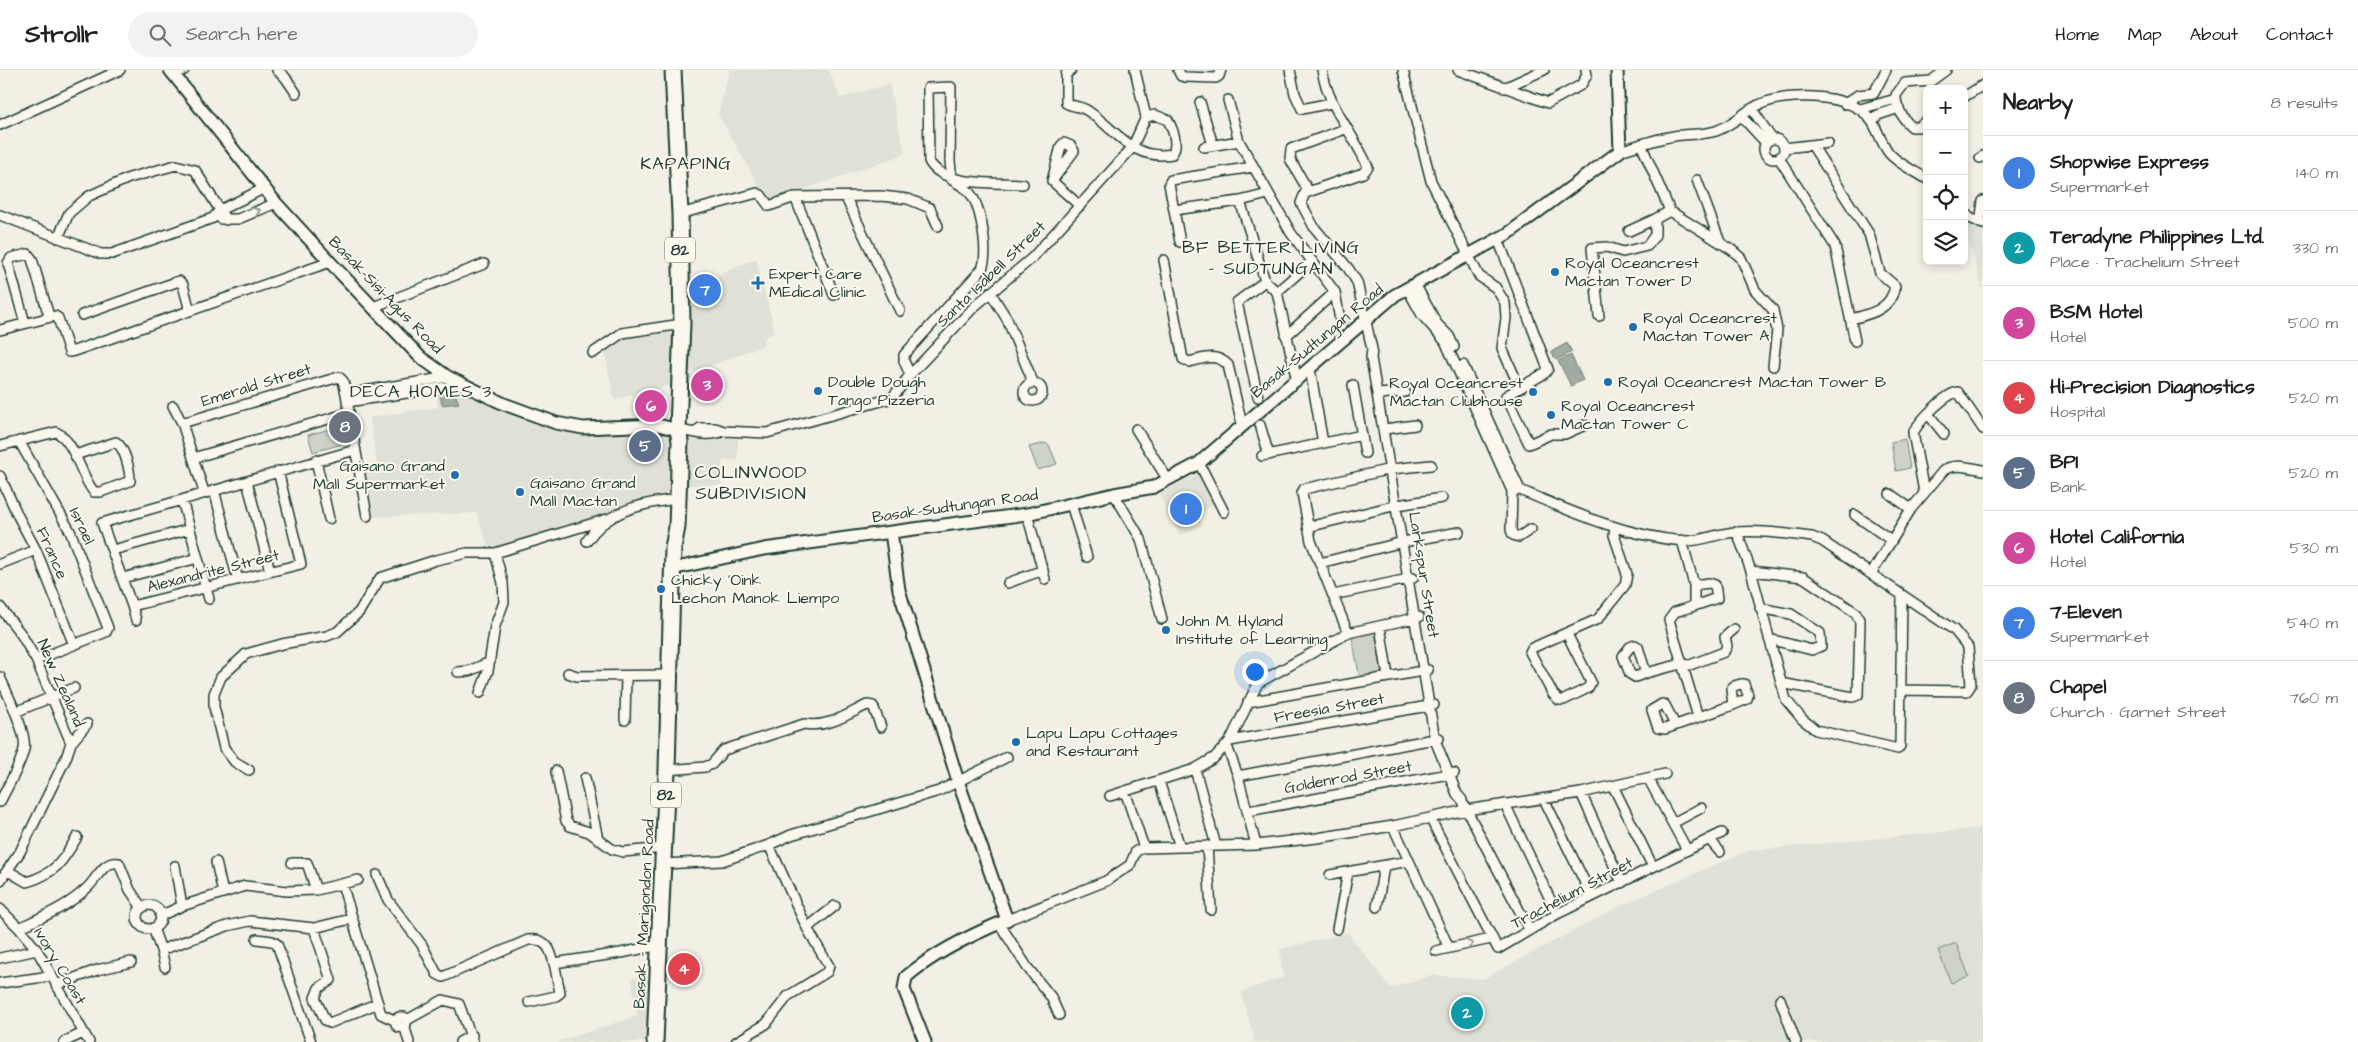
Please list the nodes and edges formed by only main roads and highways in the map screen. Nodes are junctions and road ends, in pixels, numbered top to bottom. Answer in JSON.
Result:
{"nodes":[{"id":1,"x":673,"y":70,"type":"edge"},
{"id":2,"x":678,"y":430,"type":"junction"},
{"id":3,"x":673,"y":548,"type":"junction"},
{"id":4,"x":656,"y":1042,"type":"edge"}],
"edges":[{"from":1,"to":2,"type":"main road","name":"Basak - Marigondon Road","number":"82"},
{"from":2,"to":3,"type":"main road","name":"Basak - Marigondon Road","number":"82"},
{"from":2,"to":3,"type":"main road","name":"Basak - Marigondon Road","number":"82"},
{"from":3,"to":4,"type":"main road","name":"Basak - Marigondon Road","number":"82"}]}
